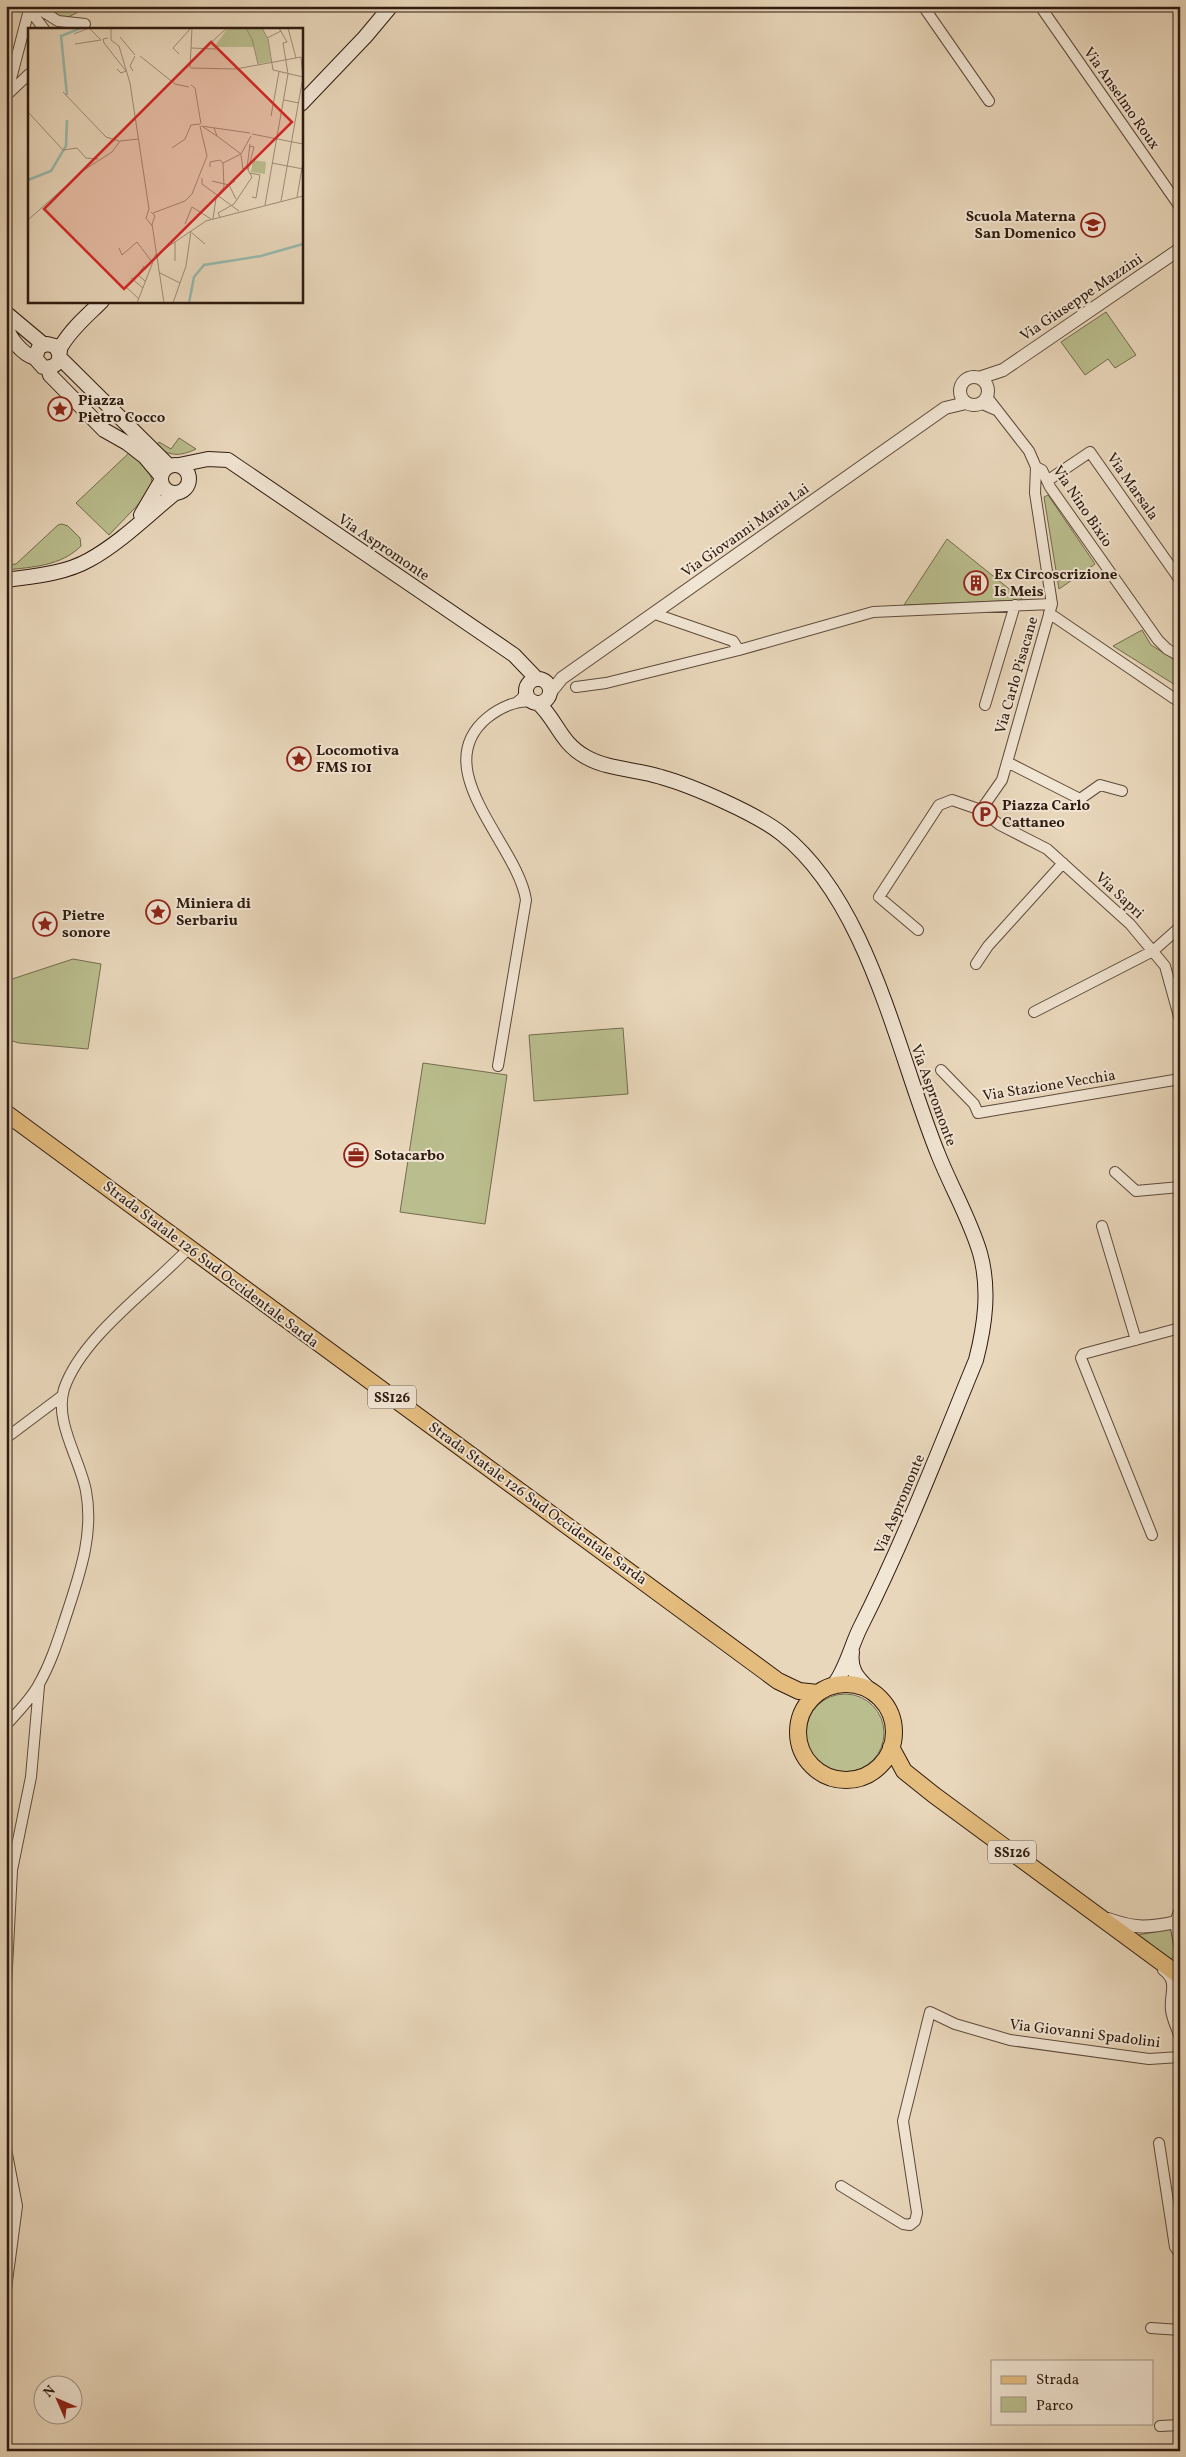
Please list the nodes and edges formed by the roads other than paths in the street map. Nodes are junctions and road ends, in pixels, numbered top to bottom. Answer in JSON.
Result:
{"nodes":[{"id":1,"x":31,"y":6,"type":"edge"},
{"id":2,"x":391,"y":6,"type":"edge"},
{"id":3,"x":923,"y":6,"type":"edge"},
{"id":4,"x":1040,"y":6,"type":"edge"},
{"id":5,"x":85,"y":24,"type":"edge"},
{"id":6,"x":24,"y":28,"type":"junction"},
{"id":7,"x":43,"y":28,"type":"edge"},
{"id":8,"x":28,"y":38,"type":"edge"},
{"id":9,"x":28,"y":75,"type":"edge"},
{"id":10,"x":7,"y":95,"type":"edge"},
{"id":11,"x":988,"y":101,"type":"dead end"},
{"id":12,"x":302,"y":103,"type":"edge"},
{"id":13,"x":1180,"y":208,"type":"edge"},
{"id":14,"x":1180,"y":249,"type":"edge"},
{"id":15,"x":101,"y":302,"type":"edge"},
{"id":16,"x":6,"y":314,"type":"edge"},
{"id":17,"x":6,"y":325,"type":"edge"},
{"id":18,"x":73,"y":329,"type":"junction"},
{"id":19,"x":45,"y":344,"type":"junction"},
{"id":20,"x":59,"y":355,"type":"junction"},
{"id":21,"x":35,"y":358,"type":"junction"},
{"id":22,"x":48,"y":368,"type":"junction"},
{"id":23,"x":960,"y":390,"type":"junction"},
{"id":24,"x":983,"y":391,"type":"junction"},
{"id":25,"x":966,"y":402,"type":"junction"},
{"id":26,"x":946,"y":408,"type":"junction"},
{"id":27,"x":123,"y":423,"type":"junction"},
{"id":28,"x":112,"y":435,"type":"junction"},
{"id":29,"x":217,"y":460,"type":"junction"},
{"id":30,"x":1036,"y":467,"type":"junction"},
{"id":31,"x":168,"y":472,"type":"junction"},
{"id":32,"x":190,"y":480,"type":"junction"},
{"id":33,"x":1049,"y":484,"type":"junction"},
{"id":34,"x":174,"y":493,"type":"junction"},
{"id":35,"x":1035,"y":493,"type":"junction"},
{"id":36,"x":129,"y":531,"type":"junction"},
{"id":37,"x":6,"y":580,"type":"edge"},
{"id":38,"x":1180,"y":580,"type":"edge"},
{"id":39,"x":1015,"y":605,"type":"junction"},
{"id":40,"x":1050,"y":608,"type":"junction"},
{"id":41,"x":656,"y":612,"type":"junction"},
{"id":42,"x":739,"y":650,"type":"junction"},
{"id":43,"x":1180,"y":656,"type":"edge"},
{"id":44,"x":576,"y":687,"type":"dead end"},
{"id":45,"x":538,"y":691,"type":"junction"},
{"id":46,"x":1180,"y":699,"type":"edge"},
{"id":47,"x":985,"y":705,"type":"dead end"},
{"id":48,"x":1007,"y":762,"type":"junction"},
{"id":49,"x":1122,"y":791,"type":"dead end"},
{"id":50,"x":981,"y":810,"type":"junction"},
{"id":51,"x":1063,"y":863,"type":"junction"},
{"id":52,"x":1180,"y":927,"type":"edge"},
{"id":53,"x":918,"y":930,"type":"dead end"},
{"id":54,"x":1153,"y":951,"type":"junction"},
{"id":55,"x":976,"y":964,"type":"dead end"},
{"id":56,"x":1034,"y":1012,"type":"dead end"},
{"id":57,"x":1180,"y":1020,"type":"edge"},
{"id":58,"x":498,"y":1066,"type":"dead end"},
{"id":59,"x":941,"y":1070,"type":"dead end"},
{"id":60,"x":1180,"y":1079,"type":"edge"},
{"id":61,"x":6,"y":1113,"type":"edge"},
{"id":62,"x":1115,"y":1172,"type":"dead end"},
{"id":63,"x":1180,"y":1187,"type":"edge"},
{"id":64,"x":1102,"y":1226,"type":"dead end"},
{"id":65,"x":189,"y":1248,"type":"junction"},
{"id":66,"x":1180,"y":1328,"type":"edge"},
{"id":67,"x":1136,"y":1340,"type":"junction"},
{"id":68,"x":62,"y":1396,"type":"junction"},
{"id":69,"x":6,"y":1438,"type":"edge"},
{"id":70,"x":1152,"y":1535,"type":"dead end"},
{"id":71,"x":855,"y":1638,"type":"junction"},
{"id":72,"x":778,"y":1681,"type":"junction"},
{"id":73,"x":39,"y":1685,"type":"junction"},
{"id":74,"x":834,"y":1686,"type":"junction"},
{"id":75,"x":818,"y":1693,"type":"junction"},
{"id":76,"x":873,"y":1693,"type":"junction"},
{"id":77,"x":802,"y":1713,"type":"junction"},
{"id":78,"x":6,"y":1725,"type":"edge"},
{"id":79,"x":891,"y":1747,"type":"junction"},
{"id":80,"x":875,"y":1771,"type":"junction"},
{"id":81,"x":926,"y":1788,"type":"junction"},
{"id":82,"x":1099,"y":1916,"type":"junction"},
{"id":83,"x":1178,"y":1917,"type":"edge"},
{"id":84,"x":1135,"y":1943,"type":"junction"},
{"id":85,"x":1180,"y":1944,"type":"edge"},
{"id":86,"x":1180,"y":1976,"type":"edge"},
{"id":87,"x":6,"y":1988,"type":"edge"},
{"id":88,"x":1180,"y":1999,"type":"edge"},
{"id":89,"x":1171,"y":2010,"type":"junction"},
{"id":90,"x":1180,"y":2037,"type":"edge"},
{"id":91,"x":1180,"y":2057,"type":"edge"},
{"id":92,"x":1159,"y":2143,"type":"dead end"},
{"id":93,"x":6,"y":2149,"type":"edge"},
{"id":94,"x":841,"y":2186,"type":"dead end"},
{"id":95,"x":1180,"y":2254,"type":"edge"},
{"id":96,"x":6,"y":2289,"type":"edge"},
{"id":97,"x":1151,"y":2328,"type":"dead end"},
{"id":98,"x":1180,"y":2330,"type":"edge"},
{"id":99,"x":1180,"y":2425,"type":"edge"},
{"id":100,"x":1160,"y":2426,"type":"dead end"}],
"edges":[{"from":1,"to":5,"type":"street"},
{"from":1,"to":6,"type":"street"},
{"from":1,"to":7,"type":"street"},
{"from":2,"to":12,"type":"main road"},
{"from":3,"to":11,"type":"street"},
{"from":4,"to":13,"type":"street","name":"Via Anselmo Roux"},
{"from":6,"to":8,"type":"street"},
{"from":6,"to":10,"type":"street"},
{"from":9,"to":10,"type":"street"},
{"from":14,"to":24,"type":"street","name":"Via Giuseppe Mazzini"},
{"from":15,"to":18,"type":"main road"},
{"from":16,"to":19,"type":"main road"},
{"from":17,"to":21,"type":"main road"},
{"from":18,"to":19,"type":"main road"},
{"from":18,"to":20,"type":"main road"},
{"from":19,"to":20,"type":"main road"},
{"from":19,"to":21,"type":"main road"},
{"from":20,"to":22,"type":"main road"},
{"from":20,"to":27,"type":"main road"},
{"from":21,"to":22,"type":"main road"},
{"from":22,"to":28,"type":"main road"},
{"from":23,"to":24,"type":"street"},
{"from":23,"to":25,"type":"street"},
{"from":23,"to":26,"type":"street","name":"Via Giovanni Maria Lai"},
{"from":24,"to":25,"type":"street"},
{"from":24,"to":30,"type":"street"},
{"from":25,"to":26,"type":"street","name":"Via Giovanni Maria Lai"},
{"from":26,"to":41,"type":"street","name":"Via Giovanni Maria Lai"},
{"from":27,"to":28,"type":"main road"},
{"from":27,"to":31,"type":"main road"},
{"from":28,"to":31,"type":"main road"},
{"from":29,"to":31,"type":"main road","name":"Via Aspromonte"},
{"from":29,"to":32,"type":"main road"},
{"from":29,"to":45,"type":"main road","name":"Via Aspromonte"},
{"from":30,"to":33,"type":"street","name":"Via Nino Bixio"},
{"from":30,"to":35,"type":"street","name":"Via Carlo Pisacane"},
{"from":31,"to":32,"type":"main road"},
{"from":31,"to":34,"type":"main road"},
{"from":31,"to":36,"type":"main road"},
{"from":32,"to":34,"type":"main road"},
{"from":33,"to":35,"type":"street"},
{"from":33,"to":38,"type":"street","name":"Via Marsala"},
{"from":33,"to":43,"type":"street","name":"Via Nino Bixio"},
{"from":34,"to":36,"type":"main road"},
{"from":35,"to":40,"type":"street","name":"Via Carlo Pisacane"},
{"from":36,"to":37,"type":"main road"},
{"from":39,"to":40,"type":"street"},
{"from":39,"to":42,"type":"street"},
{"from":39,"to":47,"type":"street"},
{"from":40,"to":46,"type":"street"},
{"from":40,"to":48,"type":"street","name":"Via Carlo Pisacane"},
{"from":41,"to":42,"type":"street"},
{"from":41,"to":45,"type":"street","name":"Via Giovanni Maria Lai"},
{"from":42,"to":44,"type":"street"},
{"from":45,"to":58,"type":"street"},
{"from":45,"to":71,"type":"main road","name":"Via Aspromonte"},
{"from":48,"to":49,"type":"street"},
{"from":48,"to":50,"type":"street","name":"Via Carlo Pisacane"},
{"from":50,"to":51,"type":"street","name":"Via Sapri"},
{"from":50,"to":53,"type":"street"},
{"from":51,"to":54,"type":"street","name":"Via Sapri"},
{"from":51,"to":55,"type":"street"},
{"from":52,"to":54,"type":"street"},
{"from":54,"to":56,"type":"street"},
{"from":54,"to":57,"type":"street","name":"Via Sapri"},
{"from":59,"to":60,"type":"street","name":"Via Stazione Vecchia"},
{"from":61,"to":65,"type":"main road","name":"Strada Statale 126 Sud Occidentale Sarda","number":"SS126"},
{"from":62,"to":63,"type":"street"},
{"from":64,"to":67,"type":"street"},
{"from":65,"to":68,"type":"street"},
{"from":65,"to":72,"type":"main road","name":"Strada Statale 126 Sud Occidentale Sarda","number":"SS126"},
{"from":66,"to":67,"type":"street"},
{"from":67,"to":70,"type":"street"},
{"from":68,"to":69,"type":"street"},
{"from":68,"to":73,"type":"street"},
{"from":71,"to":74,"type":"main road","name":"Via Aspromonte"},
{"from":71,"to":76,"type":"main road","name":"Via Aspromonte"},
{"from":72,"to":75,"type":"main road","number":"SS126"},
{"from":72,"to":77,"type":"main road","number":"SS126"},
{"from":73,"to":78,"type":"street"},
{"from":73,"to":87,"type":"street"},
{"from":74,"to":75,"type":"main road"},
{"from":74,"to":76,"type":"main road"},
{"from":75,"to":77,"type":"main road"},
{"from":76,"to":79,"type":"main road"},
{"from":77,"to":80,"type":"main road"},
{"from":79,"to":80,"type":"main road"},
{"from":79,"to":81,"type":"main road","number":"SS126"},
{"from":80,"to":81,"type":"main road","number":"SS126"},
{"from":81,"to":82,"type":"main road","number":"SS126"},
{"from":82,"to":83,"type":"street"},
{"from":82,"to":84,"type":"main road","number":"SS126"},
{"from":83,"to":85,"type":"street"},
{"from":84,"to":86,"type":"main road","number":"SS126"},
{"from":84,"to":89,"type":"street"},
{"from":88,"to":89,"type":"street"},
{"from":89,"to":90,"type":"street"},
{"from":91,"to":94,"type":"street","name":"Via Giovanni Spadolini"},
{"from":92,"to":95,"type":"street"},
{"from":93,"to":96,"type":"street"},
{"from":97,"to":98,"type":"street"},
{"from":99,"to":100,"type":"street"}]}
